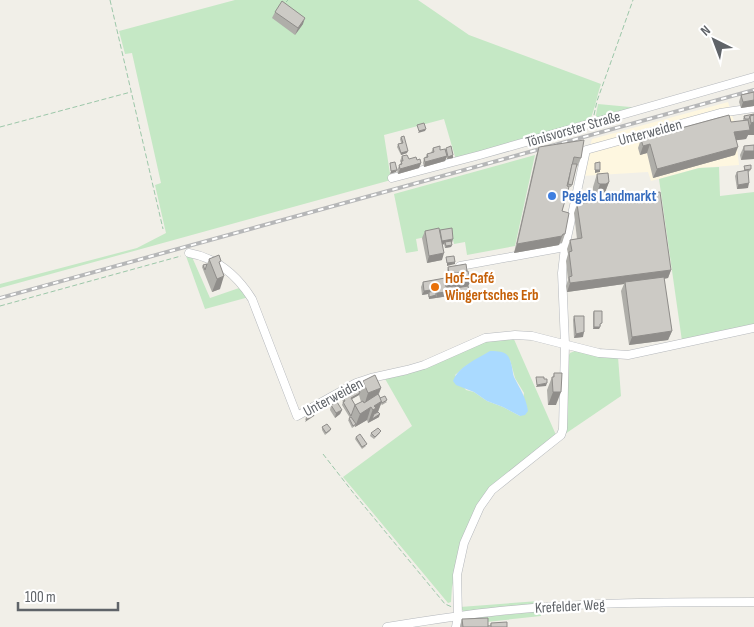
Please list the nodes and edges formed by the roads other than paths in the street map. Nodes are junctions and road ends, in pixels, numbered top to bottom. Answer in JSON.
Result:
{"nodes":[{"id":1,"x":754,"y":77,"type":"edge"},
{"id":2,"x":754,"y":108,"type":"edge"},
{"id":3,"x":392,"y":178,"type":"dead end"},
{"id":4,"x":565,"y":247,"type":"junction"},
{"id":5,"x":189,"y":254,"type":"road end"},
{"id":6,"x":460,"y":266,"type":"edge"},
{"id":7,"x":754,"y":328,"type":"edge"},
{"id":8,"x":565,"y":344,"type":"junction"},
{"id":9,"x":754,"y":602,"type":"edge"},
{"id":10,"x":457,"y":613,"type":"junction"},
{"id":11,"x":387,"y":627,"type":"edge"},
{"id":12,"x":456,"y":627,"type":"edge"}],
"edges":[{"from":1,"to":3,"type":"street","name":"Tönisvorster Straße"},
{"from":2,"to":4,"type":"street","name":"Unterweiden"},
{"from":4,"to":6,"type":"street"},
{"from":4,"to":8,"type":"street","name":"Unterweiden"},
{"from":5,"to":8,"type":"street","name":"Unterweiden"},
{"from":7,"to":8,"type":"street","name":"Unterweiden"},
{"from":8,"to":10,"type":"street","name":"Unterweiden"},
{"from":9,"to":10,"type":"street","name":"Krefelder Weg"},
{"from":10,"to":11,"type":"street","name":"Krefelder Weg"},
{"from":10,"to":12,"type":"street","name":"Unterweiden"}]}
